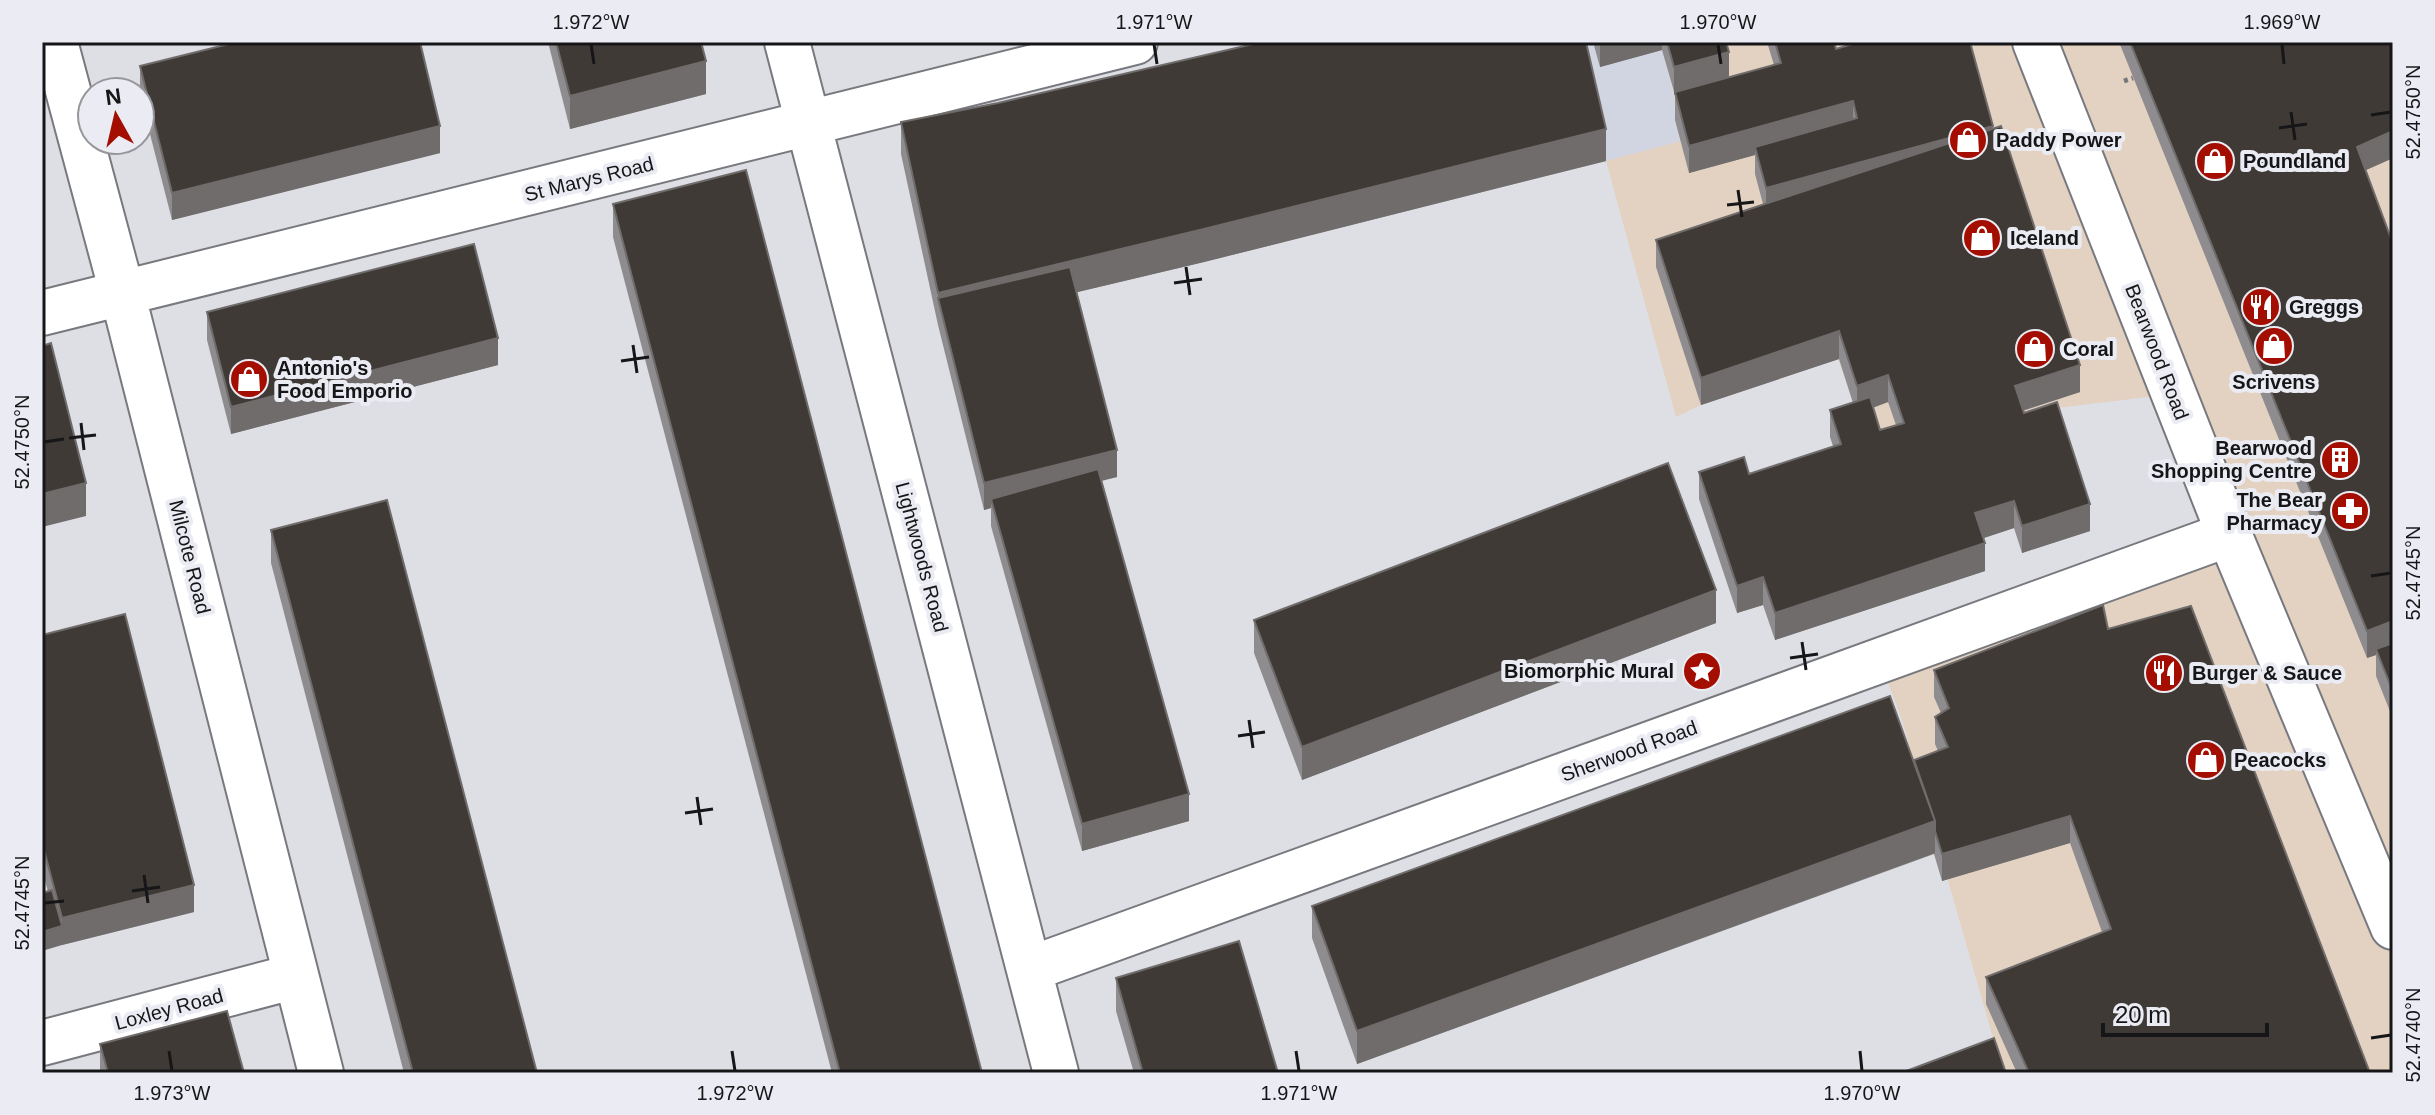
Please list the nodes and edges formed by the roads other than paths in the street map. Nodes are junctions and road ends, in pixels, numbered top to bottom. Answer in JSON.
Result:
{"nodes":[{"id":1,"x":55,"y":42,"type":"edge"},
{"id":2,"x":787,"y":42,"type":"edge"},
{"id":3,"x":1135,"y":42,"type":"edge"},
{"id":4,"x":2035,"y":42,"type":"edge"},
{"id":5,"x":809,"y":125,"type":"junction"},
{"id":6,"x":122,"y":292,"type":"junction"},
{"id":7,"x":42,"y":313,"type":"edge"},
{"id":8,"x":2229,"y":534,"type":"junction"},
{"id":9,"x":2393,"y":927,"type":"edge"},
{"id":10,"x":1030,"y":969,"type":"junction"},
{"id":11,"x":296,"y":976,"type":"junction"},
{"id":12,"x":42,"y":1043,"type":"edge"},
{"id":13,"x":321,"y":1073,"type":"edge"},
{"id":14,"x":1056,"y":1073,"type":"edge"}],
"edges":[{"from":1,"to":6,"type":"street","name":"Milcote Road"},
{"from":2,"to":5,"type":"street","name":"Lightwoods Road"},
{"from":3,"to":5,"type":"street","name":"St Marys Road"},
{"from":4,"to":8,"type":"street","name":"Bearwood Road"},
{"from":5,"to":6,"type":"street","name":"St Marys Road"},
{"from":5,"to":10,"type":"street","name":"Lightwoods Road"},
{"from":6,"to":7,"type":"street","name":"St Marys Road"},
{"from":6,"to":11,"type":"street","name":"Milcote Road"},
{"from":8,"to":9,"type":"street","name":"Bearwood Road"},
{"from":8,"to":10,"type":"street","name":"Sherwood Road"},
{"from":10,"to":14,"type":"street","name":"Lightwoods Road"},
{"from":11,"to":12,"type":"street","name":"Loxley Road"},
{"from":11,"to":13,"type":"street","name":"Milcote Road"}]}
